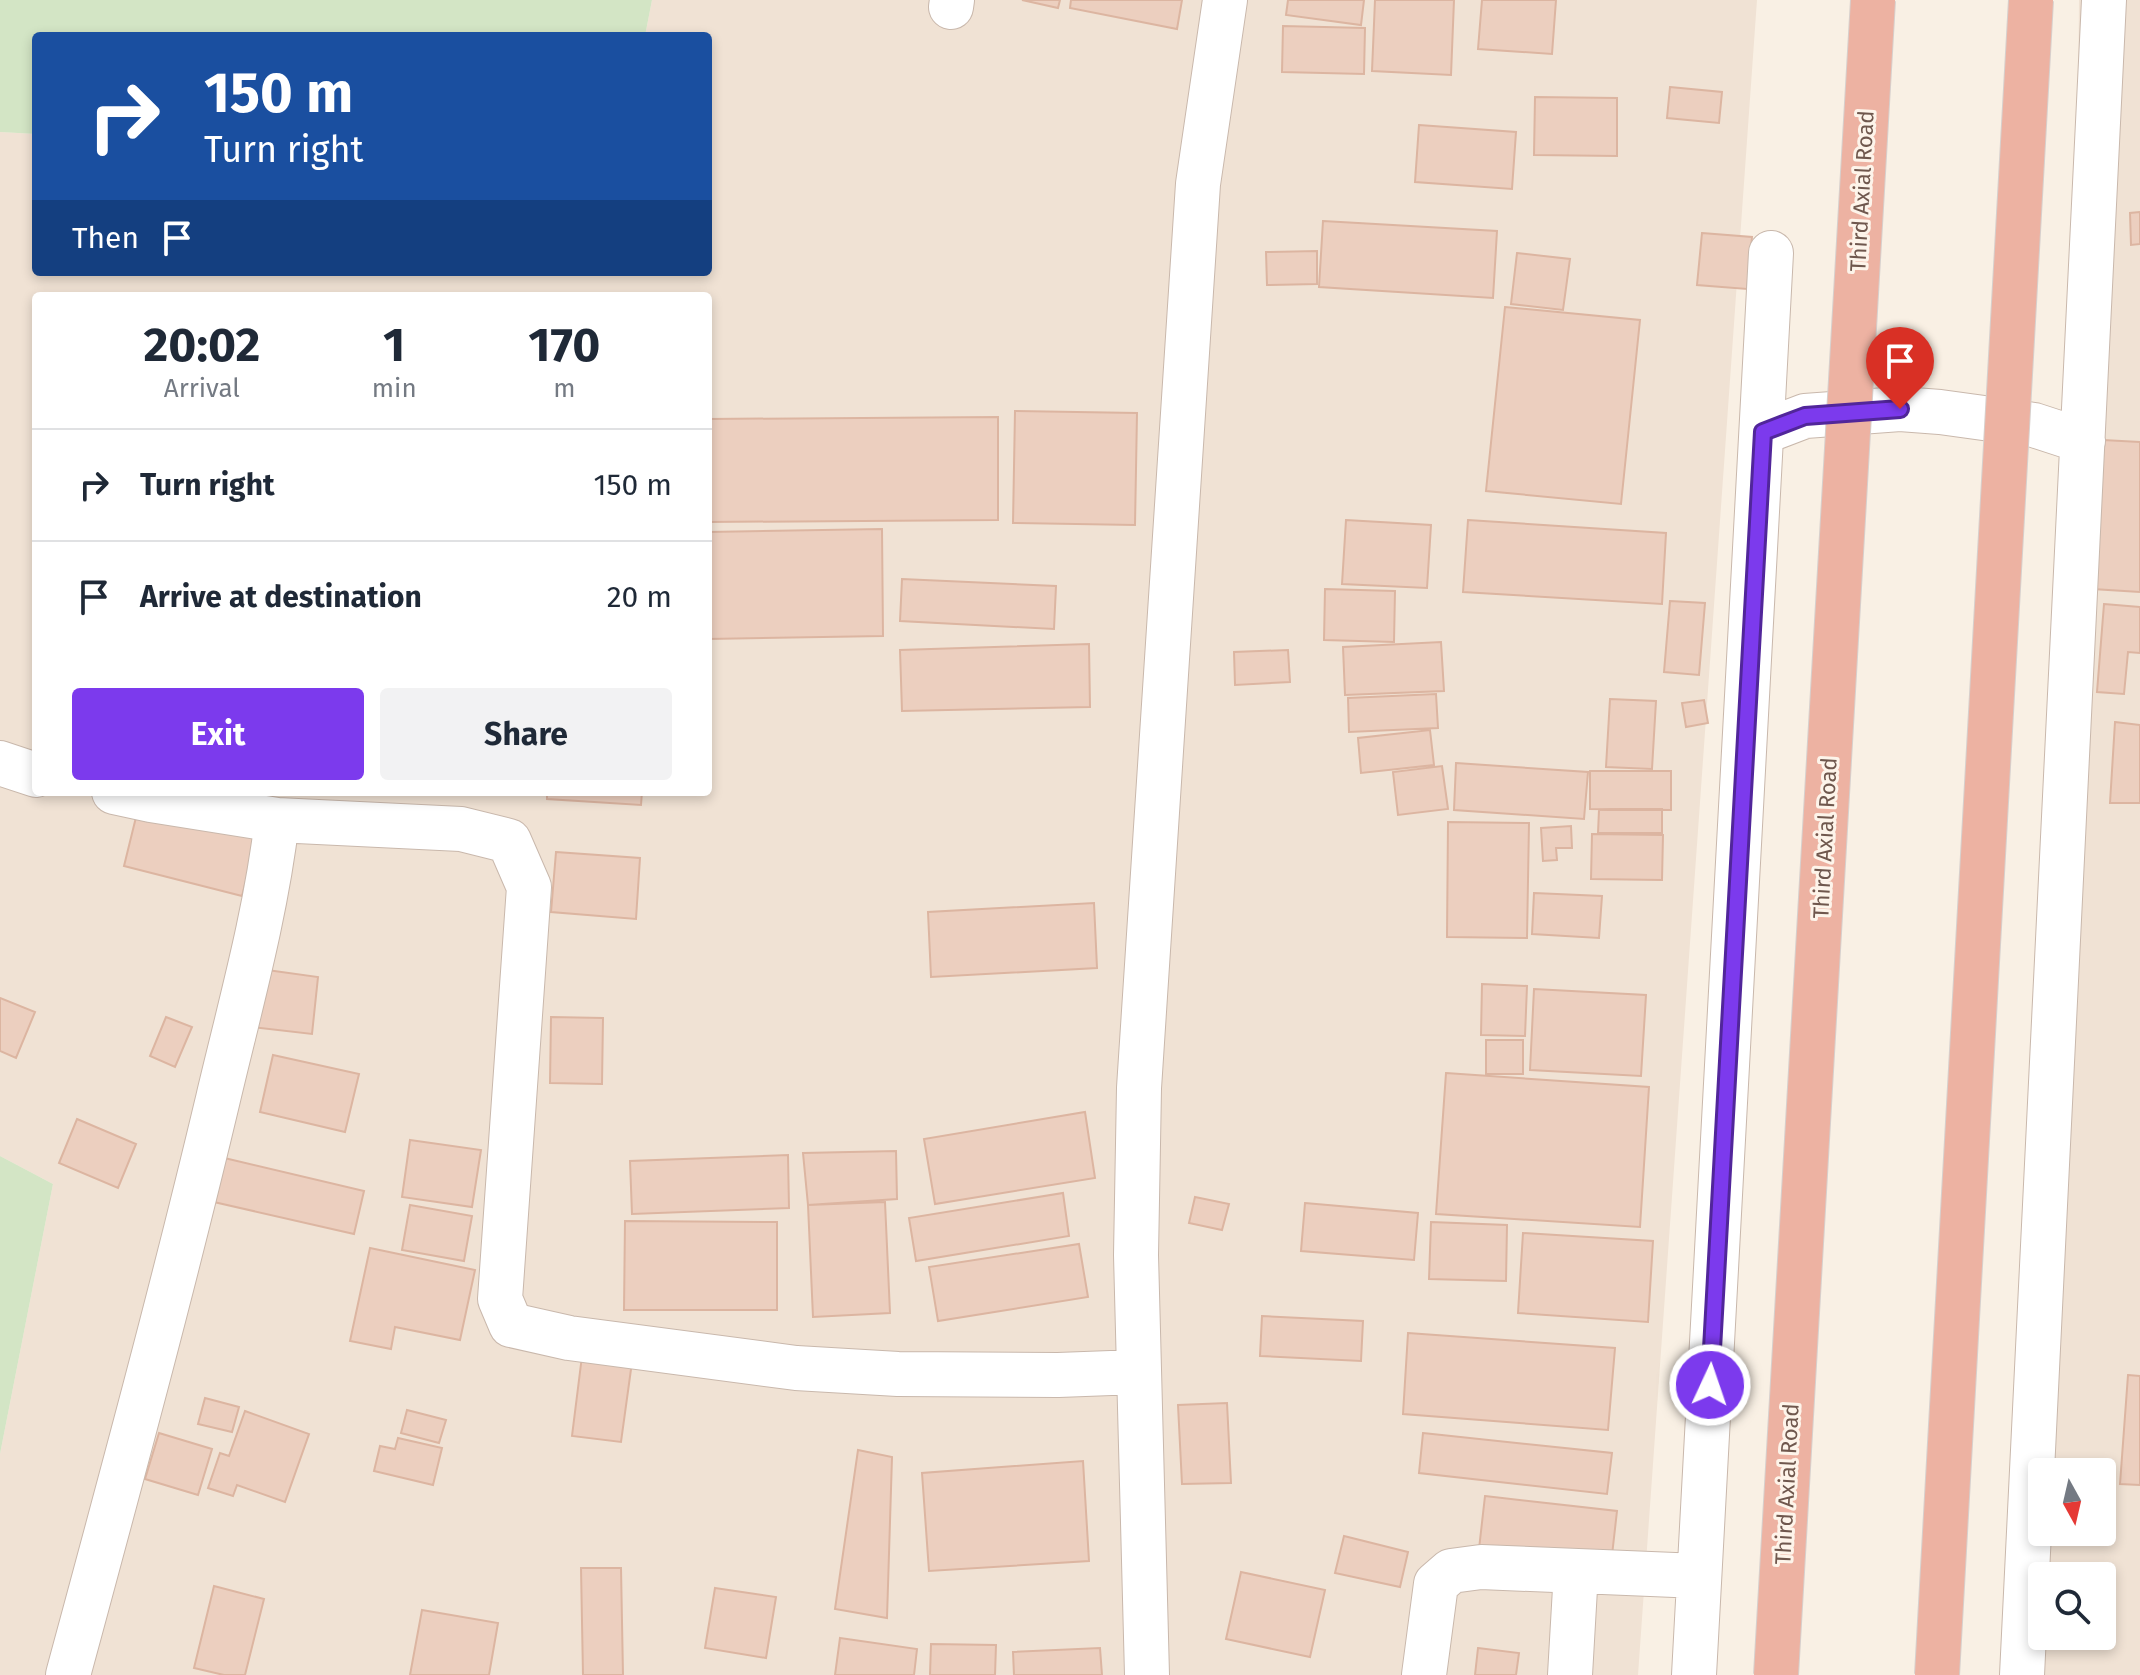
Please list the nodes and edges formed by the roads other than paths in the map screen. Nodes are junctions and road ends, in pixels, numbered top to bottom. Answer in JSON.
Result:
{"nodes":[{"id":1,"x":1225,"y":0,"type":"edge"},
{"id":2,"x":1873,"y":0,"type":"edge"},
{"id":3,"x":2031,"y":0,"type":"edge"},
{"id":4,"x":2104,"y":0,"type":"edge"},
{"id":5,"x":1771,"y":253,"type":"dead end"},
{"id":6,"x":1763,"y":432,"type":"junction"},
{"id":7,"x":2083,"y":441,"type":"junction"},
{"id":8,"x":0,"y":763,"type":"edge"},
{"id":9,"x":32,"y":774,"type":"edge"},
{"id":10,"x":132,"y":796,"type":"edge"},
{"id":11,"x":277,"y":820,"type":"junction"},
{"id":12,"x":1138,"y":1372,"type":"junction"},
{"id":13,"x":1576,"y":1571,"type":"junction"},
{"id":14,"x":1699,"y":1576,"type":"junction"},
{"id":15,"x":68,"y":1675,"type":"edge"},
{"id":16,"x":1147,"y":1675,"type":"edge"},
{"id":17,"x":1424,"y":1675,"type":"edge"},
{"id":18,"x":1570,"y":1675,"type":"edge"},
{"id":19,"x":1694,"y":1675,"type":"edge"},
{"id":20,"x":1776,"y":1675,"type":"edge"},
{"id":21,"x":1937,"y":1675,"type":"edge"},
{"id":22,"x":2022,"y":1675,"type":"edge"}],
"edges":[{"from":1,"to":12,"type":"street"},
{"from":2,"to":20,"type":"highway","name":"Third Axial Road","bridge":true},
{"from":3,"to":21,"type":"highway","bridge":true},
{"from":4,"to":7,"type":"street"},
{"from":5,"to":6,"type":"street"},
{"from":6,"to":7,"type":"street"},
{"from":6,"to":14,"type":"street"},
{"from":7,"to":22,"type":"street"},
{"from":8,"to":9,"type":"street"},
{"from":10,"to":11,"type":"street"},
{"from":11,"to":12,"type":"street"},
{"from":11,"to":15,"type":"street"},
{"from":12,"to":16,"type":"street"},
{"from":13,"to":14,"type":"street"},
{"from":13,"to":17,"type":"street"},
{"from":13,"to":18,"type":"street"},
{"from":14,"to":19,"type":"street"}]}
